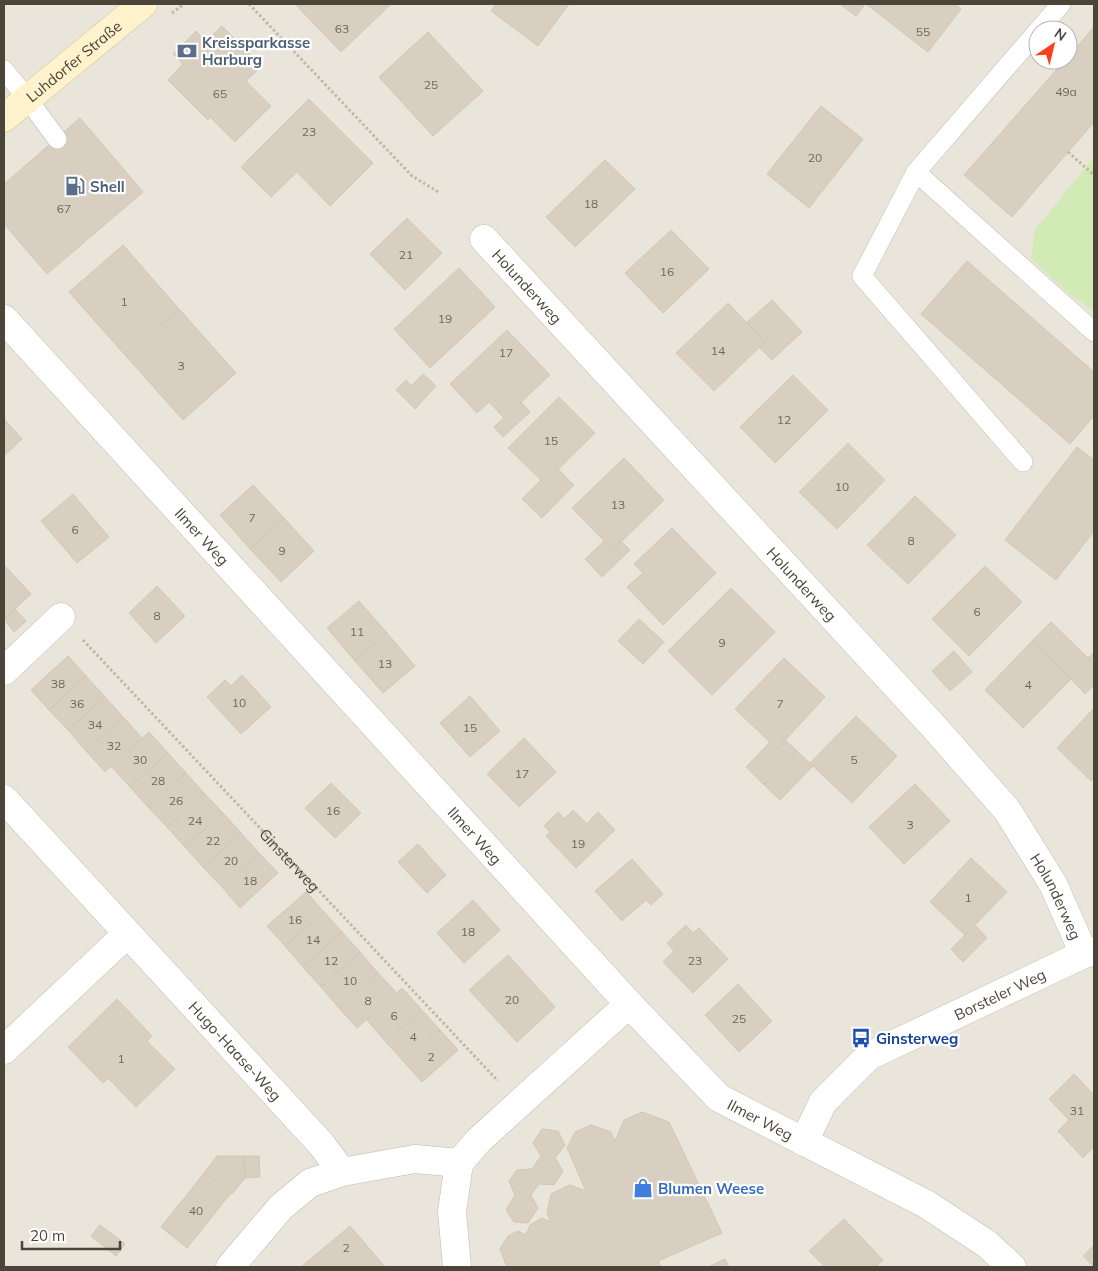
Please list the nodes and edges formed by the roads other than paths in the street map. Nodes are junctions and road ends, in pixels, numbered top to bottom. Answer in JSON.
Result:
{"nodes":[{"id":1,"x":143,"y":4,"type":"edge"},
{"id":2,"x":1060,"y":4,"type":"edge"},
{"id":3,"x":4,"y":70,"type":"edge"},
{"id":4,"x":28,"y":98,"type":"junction"},
{"id":5,"x":4,"y":118,"type":"edge"},
{"id":6,"x":56,"y":139,"type":"dead end"},
{"id":7,"x":916,"y":172,"type":"junction"},
{"id":8,"x":484,"y":239,"type":"dead end"},
{"id":9,"x":4,"y":319,"type":"edge"},
{"id":10,"x":1094,"y":332,"type":"edge"},
{"id":11,"x":1023,"y":462,"type":"dead end"},
{"id":12,"x":61,"y":617,"type":"road end"},
{"id":13,"x":4,"y":671,"type":"edge"},
{"id":14,"x":4,"y":799,"type":"edge"},
{"id":15,"x":127,"y":934,"type":"junction"},
{"id":16,"x":1089,"y":952,"type":"edge"},
{"id":17,"x":629,"y":1004,"type":"junction"},
{"id":18,"x":4,"y":1050,"type":"edge"},
{"id":19,"x":804,"y":1142,"type":"junction"},
{"id":20,"x":459,"y":1164,"type":"junction"},
{"id":21,"x":342,"y":1172,"type":"junction"},
{"id":22,"x":230,"y":1267,"type":"edge"},
{"id":23,"x":457,"y":1267,"type":"edge"},
{"id":24,"x":1012,"y":1267,"type":"edge"}],
"edges":[{"from":1,"to":4,"type":"main road","name":"Luhdorfer Straße"},
{"from":2,"to":7,"type":"lane"},
{"from":3,"to":4,"type":"lane"},
{"from":4,"to":5,"type":"main road","name":"Luhdorfer Straße"},
{"from":4,"to":6,"type":"lane"},
{"from":7,"to":10,"type":"lane"},
{"from":7,"to":11,"type":"lane"},
{"from":8,"to":16,"type":"street","name":"Holunderweg"},
{"from":9,"to":17,"type":"street","name":"Ilmer Weg"},
{"from":12,"to":13,"type":"street"},
{"from":14,"to":15,"type":"street","name":"Hugo-Haase-Weg"},
{"from":15,"to":18,"type":"street"},
{"from":15,"to":21,"type":"street","name":"Hugo-Haase-Weg"},
{"from":16,"to":19,"type":"street","name":"Borsteler Weg"},
{"from":17,"to":19,"type":"street","name":"Ilmer Weg"},
{"from":17,"to":20,"type":"street"},
{"from":19,"to":24,"type":"street","name":"Ilmer Weg"},
{"from":20,"to":21,"type":"street"},
{"from":20,"to":23,"type":"street"},
{"from":21,"to":22,"type":"street"}]}
